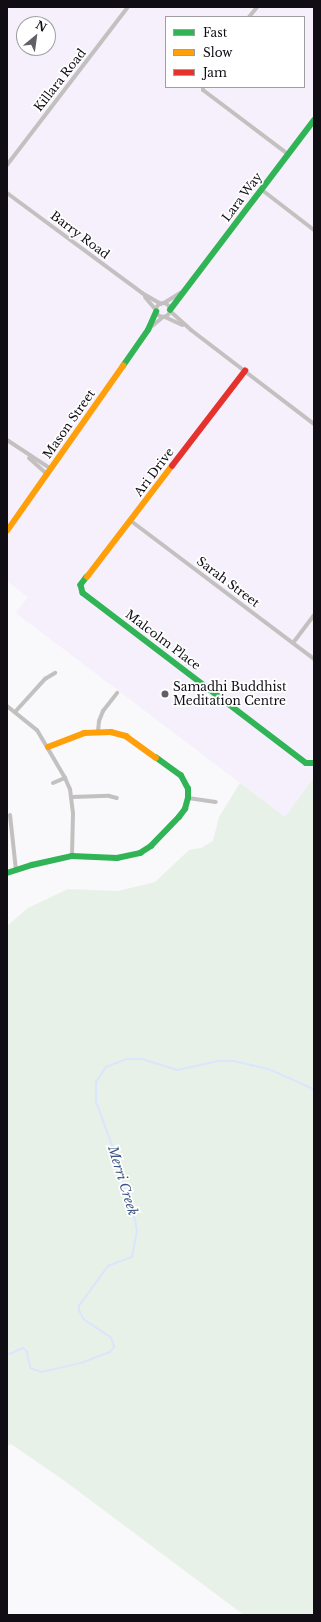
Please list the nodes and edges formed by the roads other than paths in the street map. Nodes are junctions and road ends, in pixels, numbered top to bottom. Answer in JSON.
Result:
{"nodes":[{"id":1,"x":128,"y":7,"type":"edge"},
{"id":2,"x":257,"y":7,"type":"edge"},
{"id":3,"x":250,"y":16,"type":"edge"},
{"id":4,"x":203,"y":88,"type":"edge"},
{"id":5,"x":314,"y":120,"type":"edge"},
{"id":6,"x":288,"y":154,"type":"junction"},
{"id":7,"x":7,"y":165,"type":"edge"},
{"id":8,"x":262,"y":190,"type":"junction"},
{"id":9,"x":7,"y":193,"type":"edge"},
{"id":10,"x":314,"y":230,"type":"edge"},
{"id":11,"x":186,"y":288,"type":"junction"},
{"id":12,"x":142,"y":293,"type":"junction"},
{"id":13,"x":162,"y":304,"type":"junction"},
{"id":14,"x":170,"y":310,"type":"junction"},
{"id":15,"x":156,"y":311,"type":"junction"},
{"id":16,"x":164,"y":317,"type":"junction"},
{"id":17,"x":148,"y":330,"type":"junction"},
{"id":18,"x":191,"y":330,"type":"junction"},
{"id":19,"x":244,"y":371,"type":"junction"},
{"id":20,"x":314,"y":424,"type":"edge"},
{"id":21,"x":7,"y":440,"type":"edge"},
{"id":22,"x":49,"y":472,"type":"junction"},
{"id":23,"x":131,"y":521,"type":"junction"},
{"id":24,"x":7,"y":531,"type":"edge"},
{"id":25,"x":81,"y":585,"type":"joint"},
{"id":26,"x":314,"y":615,"type":"edge"},
{"id":27,"x":293,"y":643,"type":"junction"},
{"id":28,"x":314,"y":659,"type":"edge"},
{"id":29,"x":55,"y":673,"type":"dead end"},
{"id":30,"x":117,"y":693,"type":"dead end"},
{"id":31,"x":7,"y":706,"type":"edge"},
{"id":32,"x":15,"y":712,"type":"junction"},
{"id":33,"x":98,"y":731,"type":"junction"},
{"id":34,"x":48,"y":747,"type":"junction"},
{"id":35,"x":314,"y":763,"type":"edge"},
{"id":36,"x":65,"y":778,"type":"junction"},
{"id":37,"x":53,"y":783,"type":"dead end"},
{"id":38,"x":71,"y":797,"type":"junction"},
{"id":39,"x":117,"y":798,"type":"dead end"},
{"id":40,"x":188,"y":798,"type":"junction"},
{"id":41,"x":216,"y":802,"type":"dead end"},
{"id":42,"x":10,"y":815,"type":"dead end"},
{"id":43,"x":72,"y":856,"type":"junction"},
{"id":44,"x":16,"y":870,"type":"junction"},
{"id":45,"x":7,"y":873,"type":"edge"}],
"edges":[{"from":1,"to":7,"type":"street","name":"Killara Road"},
{"from":2,"to":3,"type":"street"},
{"from":4,"to":6,"type":"street"},
{"from":5,"to":6,"type":"street","name":"Lara Way"},
{"from":6,"to":8,"type":"street","name":"Lara Way"},
{"from":8,"to":10,"type":"street"},
{"from":8,"to":11,"type":"street","name":"Lara Way"},
{"from":9,"to":12,"type":"street","name":"Barry Road"},
{"from":11,"to":13,"type":"street"},
{"from":11,"to":14,"type":"street"},
{"from":12,"to":13,"type":"street","name":"Barry Road"},
{"from":12,"to":15,"type":"street","name":"Barry Road"},
{"from":13,"to":14,"type":"street","name":"Barry Road"},
{"from":13,"to":15,"type":"street"},
{"from":14,"to":16,"type":"street","name":"Mason Street"},
{"from":14,"to":18,"type":"street"},
{"from":15,"to":16,"type":"street","name":"Barry Road"},
{"from":15,"to":17,"type":"street","name":"Mason Street"},
{"from":16,"to":17,"type":"street","name":"Mason Street"},
{"from":16,"to":18,"type":"street"},
{"from":17,"to":22,"type":"street","name":"Mason Street"},
{"from":18,"to":19,"type":"street"},
{"from":19,"to":20,"type":"street"},
{"from":19,"to":23,"type":"street","name":"Ari Drive"},
{"from":21,"to":22,"type":"street"},
{"from":22,"to":24,"type":"street","name":"Mason Street"},
{"from":23,"to":25,"type":"street","name":"Ari Drive"},
{"from":23,"to":27,"type":"street","name":"Sarah Street"},
{"from":25,"to":35,"type":"street","name":"Malcolm Place"},
{"from":26,"to":27,"type":"street"},
{"from":27,"to":28,"type":"street","name":"Sarah Street"},
{"from":29,"to":32,"type":"street"},
{"from":30,"to":33,"type":"street"},
{"from":31,"to":32,"type":"street"},
{"from":32,"to":34,"type":"street"},
{"from":33,"to":34,"type":"street"},
{"from":33,"to":40,"type":"street"},
{"from":34,"to":36,"type":"street"},
{"from":36,"to":37,"type":"street"},
{"from":36,"to":38,"type":"street"},
{"from":38,"to":39,"type":"street"},
{"from":38,"to":43,"type":"street"},
{"from":40,"to":41,"type":"street"},
{"from":40,"to":43,"type":"street"},
{"from":42,"to":44,"type":"street"},
{"from":43,"to":44,"type":"street"},
{"from":44,"to":45,"type":"street"}]}
